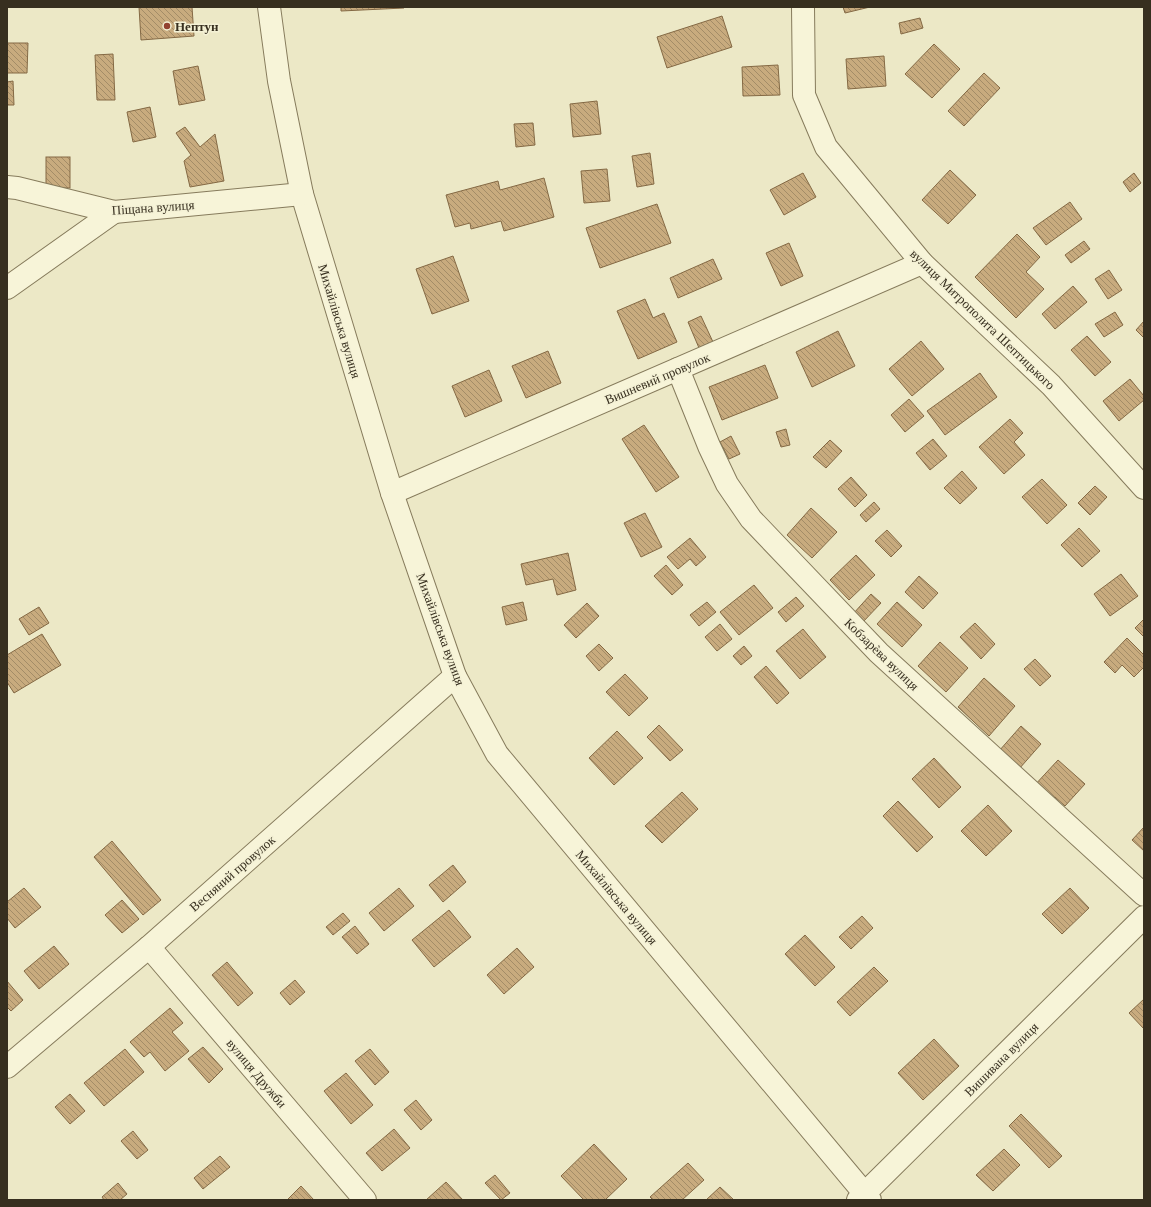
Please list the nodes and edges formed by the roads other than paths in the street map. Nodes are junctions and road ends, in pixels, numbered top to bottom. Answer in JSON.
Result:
{"nodes":[{"id":1,"x":269,"y":7,"type":"edge"},
{"id":2,"x":803,"y":7,"type":"edge"},
{"id":3,"x":7,"y":187,"type":"edge"},
{"id":4,"x":302,"y":194,"type":"junction"},
{"id":5,"x":114,"y":212,"type":"junction"},
{"id":6,"x":922,"y":263,"type":"junction"},
{"id":7,"x":7,"y":288,"type":"edge"},
{"id":8,"x":678,"y":369,"type":"junction"},
{"id":9,"x":1144,"y":488,"type":"edge"},
{"id":10,"x":392,"y":493,"type":"junction"},
{"id":11,"x":455,"y":676,"type":"junction"},
{"id":12,"x":1144,"y":895,"type":"edge"},
{"id":13,"x":1144,"y":917,"type":"edge"},
{"id":14,"x":149,"y":947,"type":"junction"},
{"id":15,"x":7,"y":1067,"type":"edge"},
{"id":16,"x":864,"y":1198,"type":"edge"},
{"id":17,"x":365,"y":1200,"type":"edge"}],
"edges":[{"from":1,"to":4,"type":"street","name":"Михайлівська вулиця"},
{"from":2,"to":6,"type":"street","name":"вулиця Митрополита Шептицького"},
{"from":3,"to":5,"type":"street","name":"Піщана вулиця"},
{"from":4,"to":5,"type":"street","name":"Піщана вулиця"},
{"from":4,"to":10,"type":"street","name":"Михайлівська вулиця"},
{"from":5,"to":7,"type":"street"},
{"from":6,"to":8,"type":"street","name":"Вишневий провулок"},
{"from":6,"to":9,"type":"street","name":"вулиця Митрополита Шептицького"},
{"from":8,"to":10,"type":"street","name":"Вишневий провулок"},
{"from":8,"to":12,"type":"street","name":"Кобзарèва вулиця"},
{"from":10,"to":11,"type":"street","name":"Михайлівська вулиця"},
{"from":11,"to":14,"type":"street","name":"Весняний провулок"},
{"from":11,"to":16,"type":"street","name":"Михайлівська вулиця"},
{"from":13,"to":16,"type":"street","name":"Вишивана вулиця"},
{"from":14,"to":15,"type":"street","name":"Весняний провулок"},
{"from":14,"to":17,"type":"street","name":"вулиця Дружби"}]}
